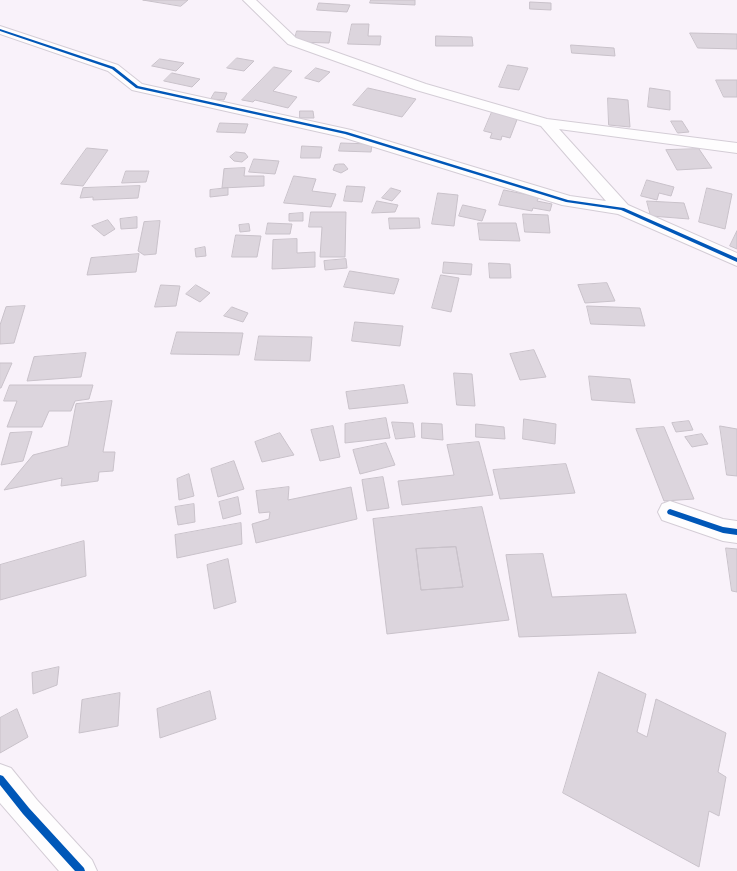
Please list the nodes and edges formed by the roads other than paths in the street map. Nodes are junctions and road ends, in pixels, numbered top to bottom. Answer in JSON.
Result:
{"nodes":[{"id":1,"x":249,"y":0,"type":"edge"},
{"id":2,"x":0,"y":30,"type":"edge"},
{"id":3,"x":546,"y":123,"type":"junction"},
{"id":4,"x":737,"y":148,"type":"edge"},
{"id":5,"x":622,"y":209,"type":"junction"},
{"id":6,"x":737,"y":260,"type":"edge"},
{"id":7,"x":670,"y":512,"type":"dead end"},
{"id":8,"x":737,"y":532,"type":"edge"},
{"id":9,"x":0,"y":779,"type":"edge"},
{"id":10,"x":82,"y":871,"type":"edge"}],
"edges":[{"from":1,"to":3,"type":"street"},
{"from":2,"to":5,"type":"street"},
{"from":3,"to":4,"type":"street"},
{"from":3,"to":5,"type":"street"},
{"from":5,"to":6,"type":"street"},
{"from":7,"to":8,"type":"street"},
{"from":9,"to":10,"type":"street"}]}
